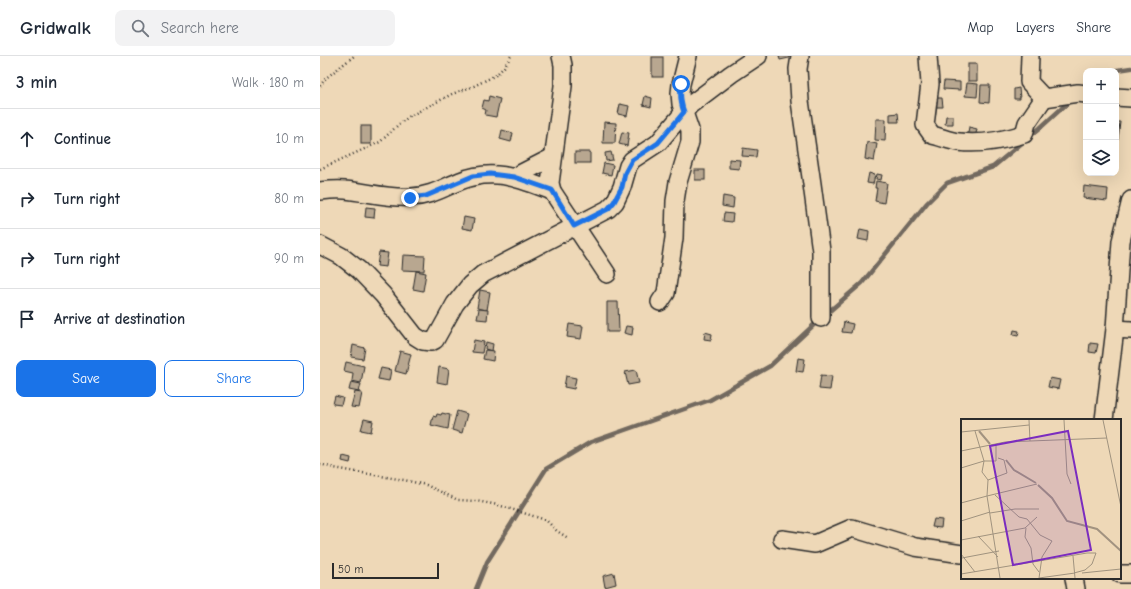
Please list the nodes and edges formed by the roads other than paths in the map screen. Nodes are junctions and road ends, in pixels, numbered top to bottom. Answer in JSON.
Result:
{"nodes":[{"id":1,"x":561,"y":56,"type":"edge"},
{"id":2,"x":688,"y":56,"type":"edge"},
{"id":3,"x":758,"y":56,"type":"edge"},
{"id":4,"x":800,"y":56,"type":"edge"},
{"id":5,"x":928,"y":56,"type":"edge"},
{"id":6,"x":1030,"y":56,"type":"edge"},
{"id":7,"x":1083,"y":94,"type":"edge"},
{"id":8,"x":1119,"y":97,"type":"edge"},
{"id":9,"x":1044,"y":98,"type":"junction"},
{"id":10,"x":1131,"y":98,"type":"edge"},
{"id":11,"x":684,"y":112,"type":"junction"},
{"id":12,"x":553,"y":157,"type":"junction"},
{"id":13,"x":514,"y":177,"type":"junction"},
{"id":14,"x":320,"y":190,"type":"edge"},
{"id":15,"x":552,"y":190,"type":"junction"},
{"id":16,"x":1131,"y":200,"type":"edge"},
{"id":17,"x":574,"y":226,"type":"junction"},
{"id":18,"x":320,"y":245,"type":"edge"},
{"id":19,"x":607,"y":274,"type":"dead end"},
{"id":20,"x":660,"y":302,"type":"dead end"},
{"id":21,"x":822,"y":318,"type":"dead end"},
{"id":22,"x":1123,"y":330,"type":"edge"},
{"id":23,"x":1104,"y":419,"type":"edge"},
{"id":24,"x":782,"y":539,"type":"dead end"},
{"id":25,"x":961,"y":554,"type":"edge"},
{"id":26,"x":1074,"y":579,"type":"edge"},
{"id":27,"x":1076,"y":589,"type":"edge"}],
"edges":[{"from":1,"to":12,"type":"street"},
{"from":2,"to":11,"type":"street"},
{"from":3,"to":11,"type":"street"},
{"from":4,"to":21,"type":"street"},
{"from":5,"to":9,"type":"street"},
{"from":6,"to":9,"type":"street"},
{"from":7,"to":9,"type":"street"},
{"from":8,"to":10,"type":"street"},
{"from":11,"to":17,"type":"street"},
{"from":11,"to":20,"type":"street"},
{"from":12,"to":13,"type":"street"},
{"from":12,"to":15,"type":"street"},
{"from":13,"to":14,"type":"street"},
{"from":13,"to":15,"type":"street"},
{"from":15,"to":17,"type":"street"},
{"from":16,"to":22,"type":"street"},
{"from":17,"to":18,"type":"street"},
{"from":17,"to":19,"type":"street"},
{"from":22,"to":23,"type":"street"},
{"from":24,"to":25,"type":"street"},
{"from":26,"to":27,"type":"street"}]}
